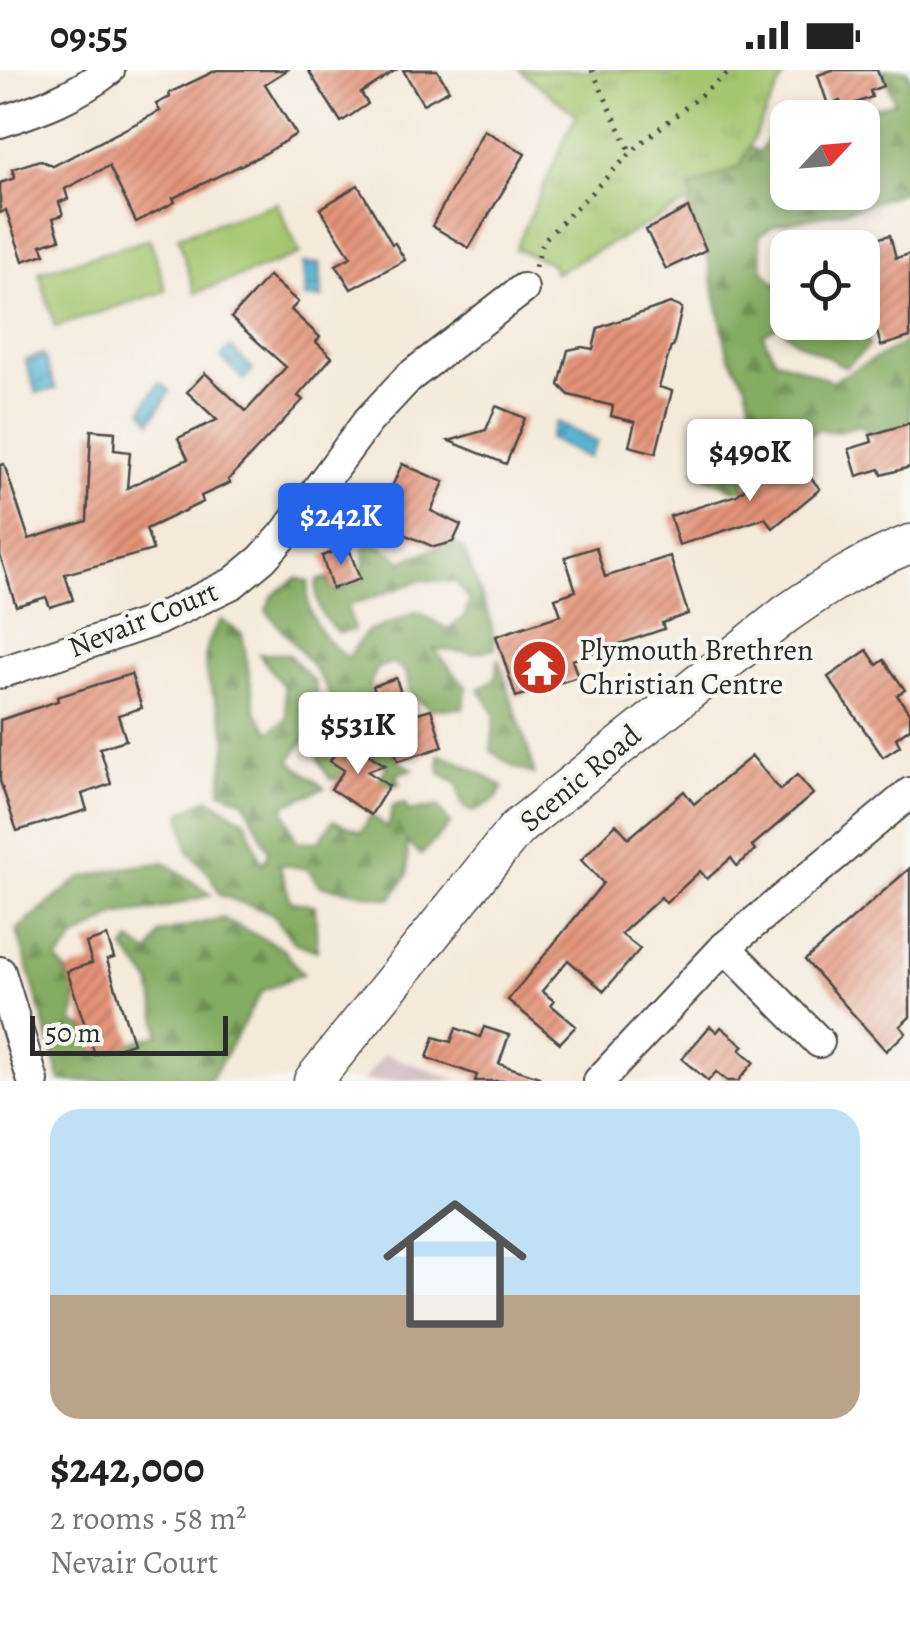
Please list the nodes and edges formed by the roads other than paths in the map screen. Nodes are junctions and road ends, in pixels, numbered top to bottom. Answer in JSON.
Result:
{"nodes":[{"id":1,"x":109,"y":70,"type":"edge"},
{"id":2,"x":0,"y":122,"type":"edge"},
{"id":3,"x":524,"y":288,"type":"road end"},
{"id":4,"x":910,"y":544,"type":"edge"},
{"id":5,"x":0,"y":673,"type":"edge"},
{"id":6,"x":910,"y":793,"type":"edge"},
{"id":7,"x":725,"y":947,"type":"junction"},
{"id":8,"x":0,"y":972,"type":"edge"},
{"id":9,"x":819,"y":1042,"type":"dead end"},
{"id":10,"x":33,"y":1081,"type":"edge"},
{"id":11,"x":313,"y":1081,"type":"edge"},
{"id":12,"x":598,"y":1081,"type":"edge"}],
"edges":[{"from":1,"to":2,"type":"street"},
{"from":3,"to":5,"type":"street","name":"Nevair Court"},
{"from":4,"to":11,"type":"main road","name":"Scenic Road"},
{"from":6,"to":7,"type":"street"},
{"from":7,"to":9,"type":"street"},
{"from":7,"to":12,"type":"street"},
{"from":8,"to":10,"type":"street"}]}
